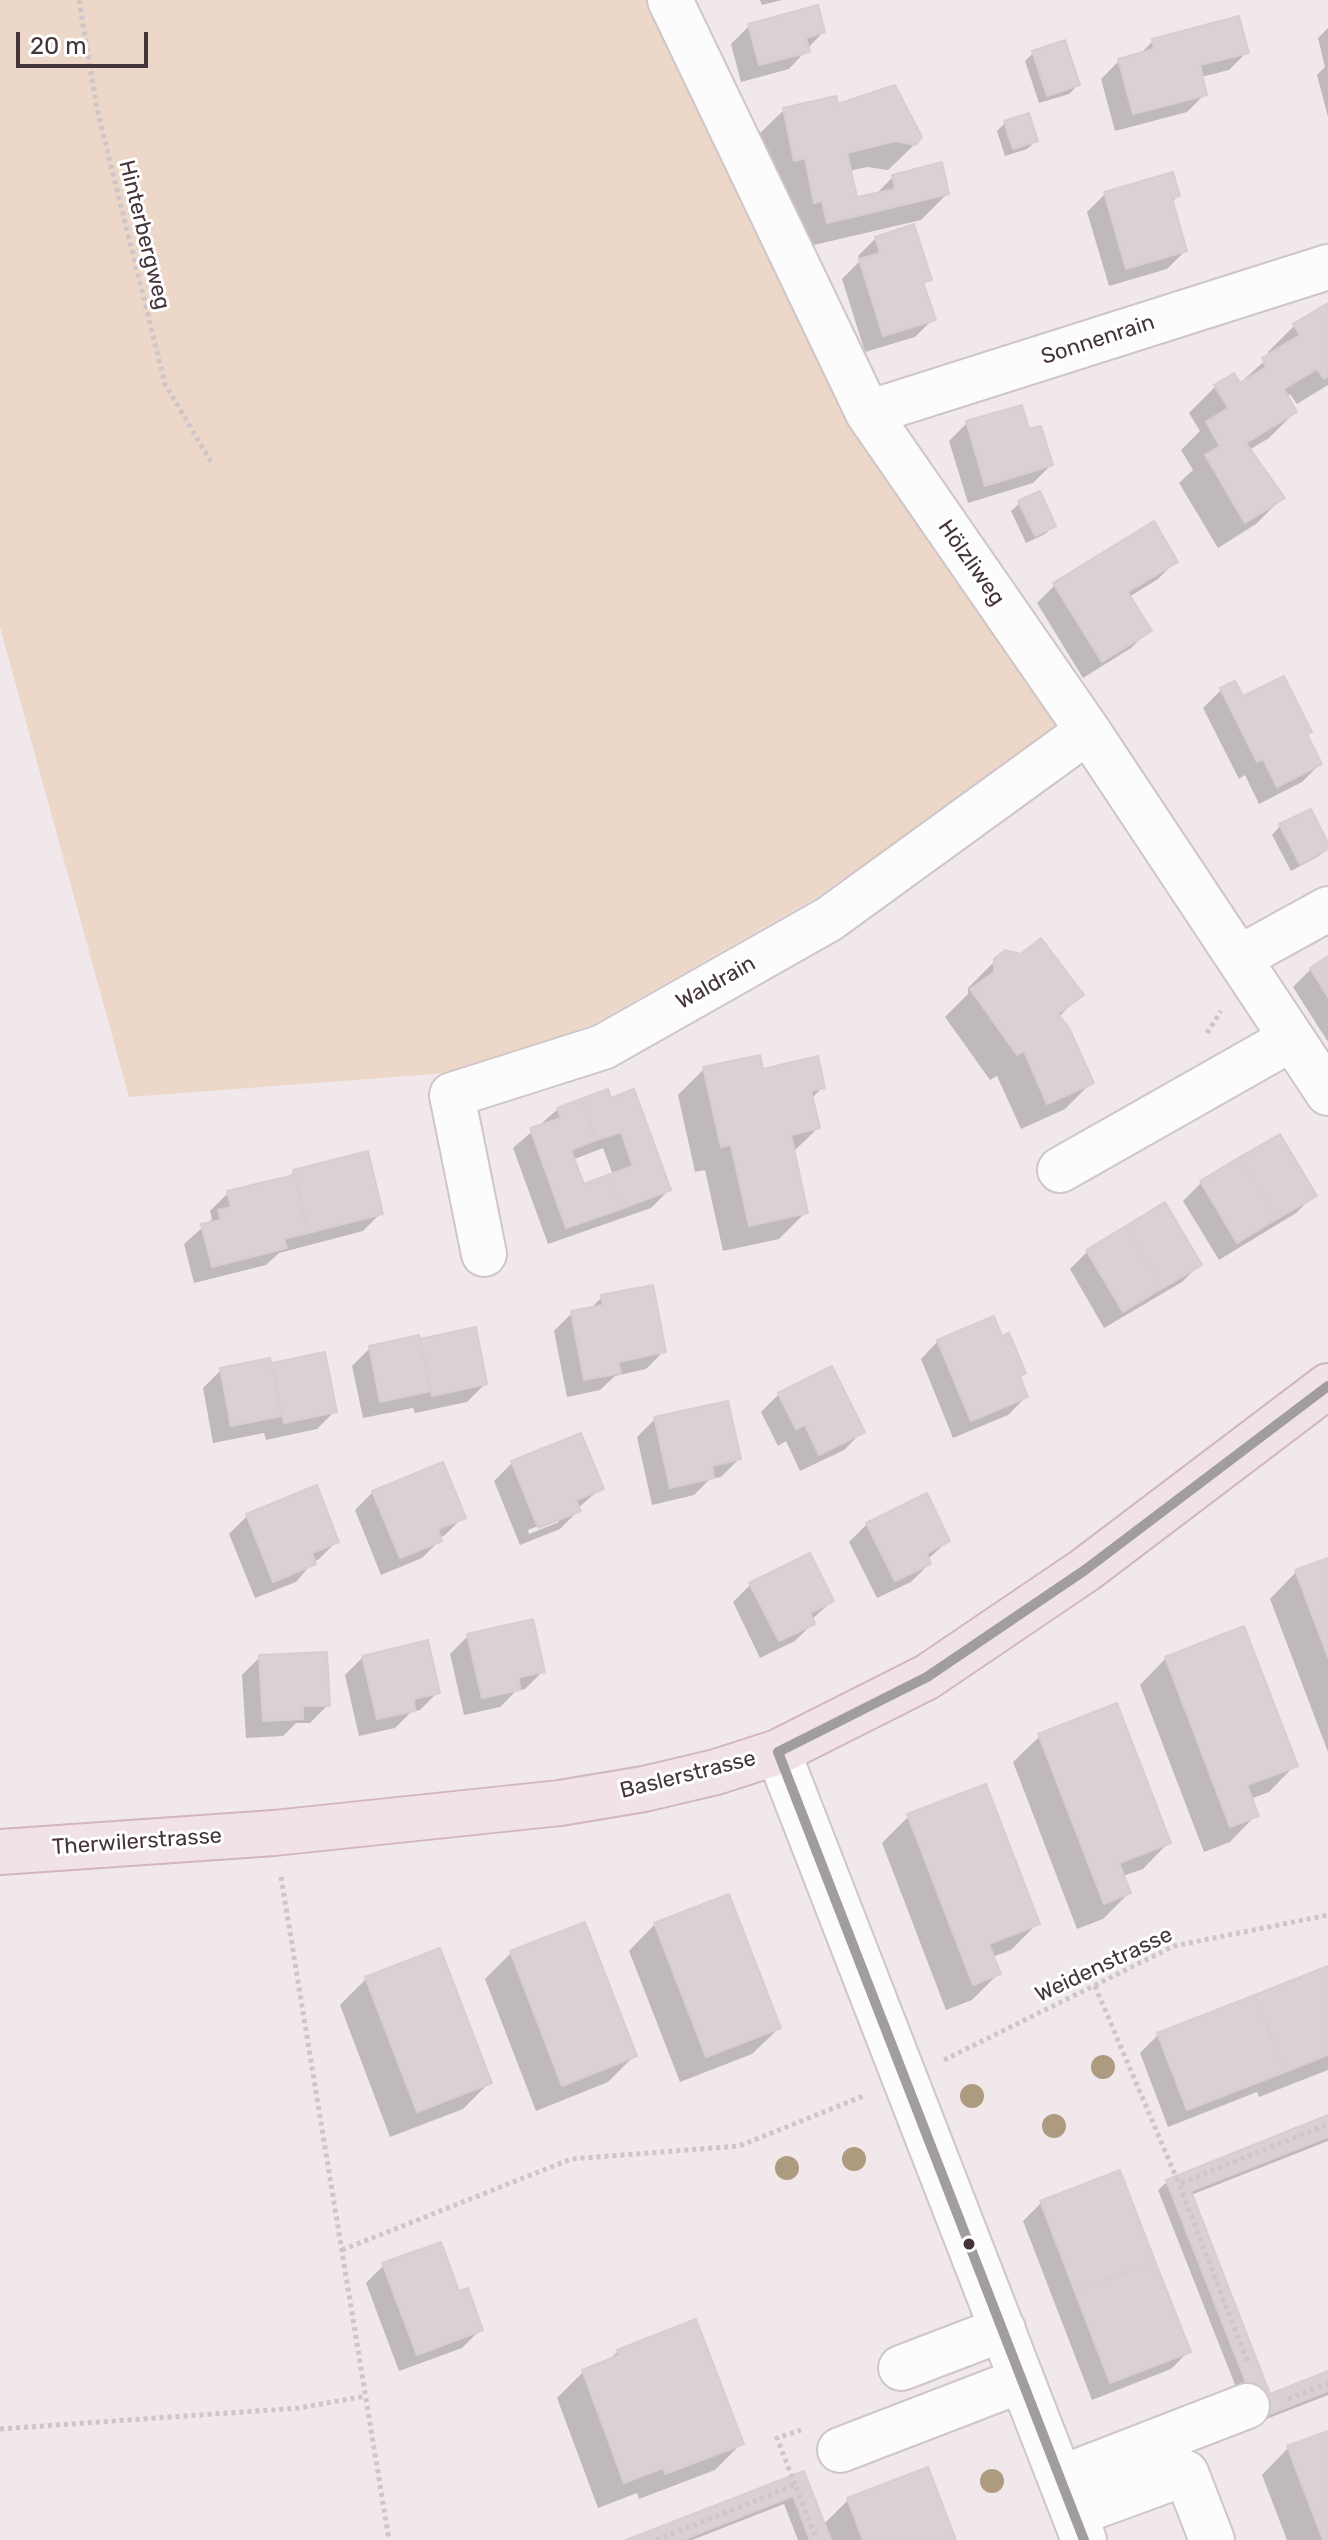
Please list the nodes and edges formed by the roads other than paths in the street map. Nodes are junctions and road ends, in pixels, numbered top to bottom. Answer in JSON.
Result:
{"nodes":[{"id":1,"x":670,"y":0,"type":"edge"},
{"id":2,"x":1328,"y":267,"type":"edge"},
{"id":3,"x":868,"y":413,"type":"junction"},
{"id":4,"x":1088,"y":731,"type":"junction"},
{"id":5,"x":1328,"y":909,"type":"edge"},
{"id":6,"x":1239,"y":958,"type":"junction"},
{"id":7,"x":1291,"y":1039,"type":"junction"},
{"id":8,"x":1328,"y":1093,"type":"edge"},
{"id":9,"x":1060,"y":1170,"type":"dead end"},
{"id":10,"x":484,"y":1254,"type":"dead end"},
{"id":11,"x":1328,"y":1386,"type":"edge"},
{"id":12,"x":778,"y":1752,"type":"junction"},
{"id":13,"x":274,"y":1833,"type":"joint"},
{"id":14,"x":0,"y":1852,"type":"edge"},
{"id":15,"x":1003,"y":2329,"type":"junction"},
{"id":16,"x":901,"y":2368,"type":"dead end"},
{"id":17,"x":1022,"y":2380,"type":"junction"},
{"id":18,"x":1258,"y":2392,"type":"road end"},
{"id":19,"x":840,"y":2450,"type":"dead end"},
{"id":20,"x":1073,"y":2511,"type":"edge"},
{"id":21,"x":1212,"y":2540,"type":"edge"}],
"edges":[{"from":1,"to":3,"type":"street","name":"Hölzliweg"},
{"from":2,"to":3,"type":"street","name":"Sonnenrain"},
{"from":3,"to":4,"type":"street","name":"Hölzliweg"},
{"from":4,"to":6,"type":"street","name":"Hölzliweg"},
{"from":4,"to":10,"type":"street","name":"Waldrain"},
{"from":5,"to":6,"type":"street"},
{"from":6,"to":7,"type":"street","name":"Hölzliweg"},
{"from":7,"to":8,"type":"street","name":"Hölzliweg"},
{"from":7,"to":9,"type":"street"},
{"from":11,"to":12,"type":"main road","name":"Baslerstrasse"},
{"from":12,"to":13,"type":"main road","name":"Baslerstrasse"},
{"from":12,"to":15,"type":"street"},
{"from":13,"to":14,"type":"main road","name":"Therwilerstrasse"},
{"from":15,"to":16,"type":"street"},
{"from":15,"to":17,"type":"street"},
{"from":17,"to":19,"type":"street"},
{"from":17,"to":20,"type":"street"},
{"from":18,"to":20,"type":"street"},
{"from":20,"to":21,"type":"street"}]}
